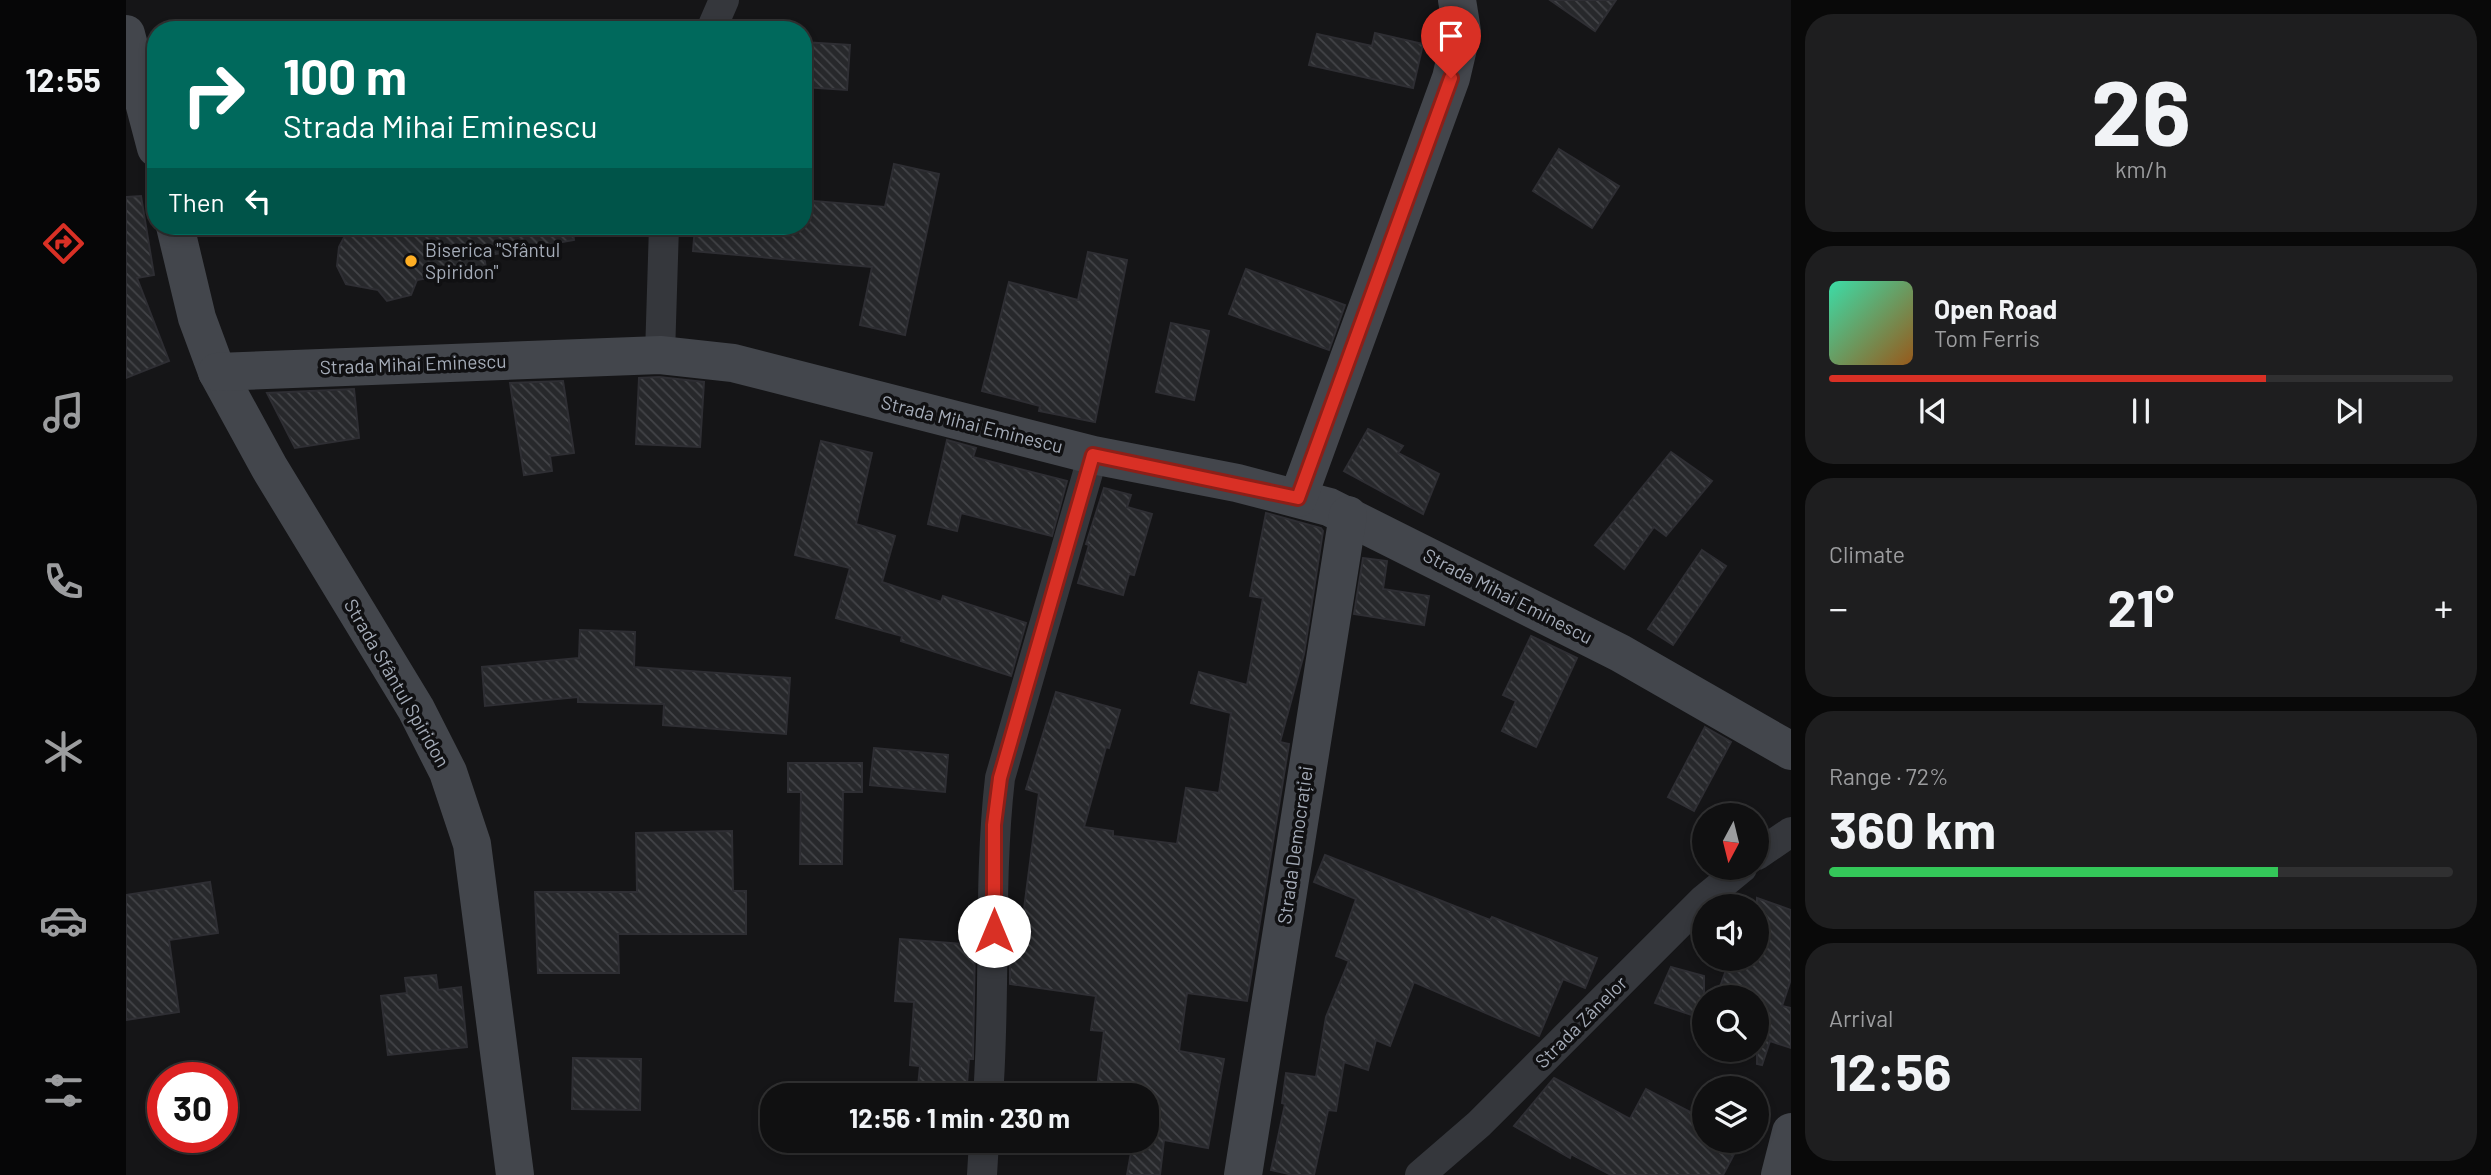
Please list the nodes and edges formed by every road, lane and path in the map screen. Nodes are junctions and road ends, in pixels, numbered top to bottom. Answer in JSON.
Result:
{"nodes":[{"id":1,"x":724,"y":0,"type":"edge"},
{"id":2,"x":1457,"y":0,"type":"edge"},
{"id":3,"x":715,"y":21,"type":"edge"},
{"id":4,"x":126,"y":34,"type":"edge"},
{"id":5,"x":147,"y":114,"type":"edge"},
{"id":6,"x":177,"y":235,"type":"edge"},
{"id":7,"x":664,"y":235,"type":"edge"},
{"id":8,"x":660,"y":355,"type":"junction"},
{"id":9,"x":217,"y":372,"type":"junction"},
{"id":10,"x":1093,"y":455,"type":"junction"},
{"id":11,"x":1298,"y":498,"type":"junction"},
{"id":12,"x":1348,"y":515,"type":"junction"},
{"id":13,"x":1791,"y":751,"type":"edge"},
{"id":14,"x":1791,"y":832,"type":"edge"},
{"id":15,"x":1769,"y":847,"type":"edge"},
{"id":16,"x":1727,"y":880,"type":"edge"},
{"id":17,"x":988,"y":1083,"type":"edge"},
{"id":18,"x":1791,"y":1132,"type":"edge"},
{"id":19,"x":983,"y":1153,"type":"edge"},
{"id":20,"x":515,"y":1175,"type":"edge"},
{"id":21,"x":982,"y":1175,"type":"edge"},
{"id":22,"x":1243,"y":1175,"type":"edge"},
{"id":23,"x":1420,"y":1175,"type":"edge"},
{"id":24,"x":1780,"y":1175,"type":"edge"}],
"edges":[{"from":1,"to":3,"type":"street"},
{"from":2,"to":11,"type":"street"},
{"from":4,"to":5,"type":"street"},
{"from":6,"to":9,"type":"street","name":"Strada Sfântul Spiridon"},
{"from":7,"to":8,"type":"street"},
{"from":8,"to":9,"type":"street","name":"Strada Mihai Eminescu"},
{"from":8,"to":10,"type":"street","name":"Strada Mihai Eminescu"},
{"from":9,"to":20,"type":"street","name":"Strada Sfântul Spiridon"},
{"from":10,"to":11,"type":"street","name":"Strada Mihai Eminescu"},
{"from":10,"to":17,"type":"street"},
{"from":11,"to":12,"type":"street","name":"Strada Mihai Eminescu"},
{"from":12,"to":13,"type":"street","name":"Strada Mihai Eminescu"},
{"from":12,"to":22,"type":"street","name":"Strada Democrației"},
{"from":14,"to":15,"type":"street"},
{"from":16,"to":23,"type":"street","name":"Strada Zânelor"},
{"from":18,"to":24,"type":"street"},
{"from":19,"to":21,"type":"street"}]}
